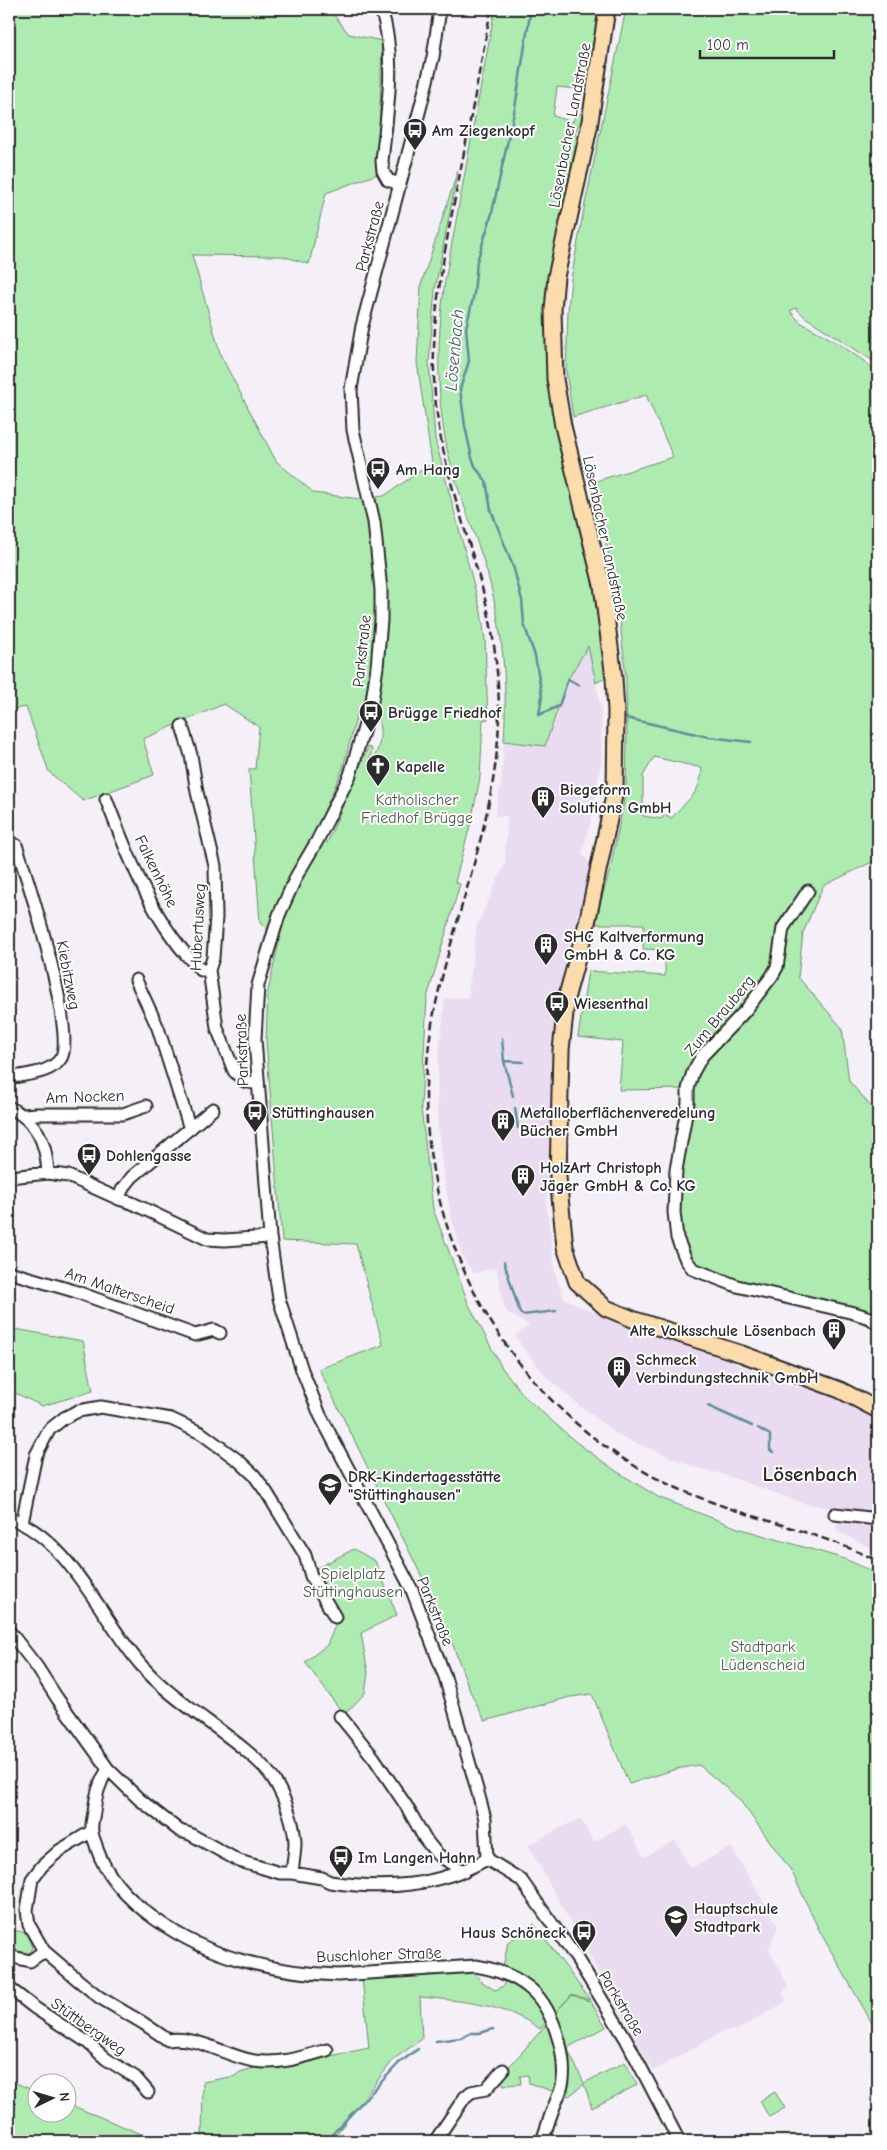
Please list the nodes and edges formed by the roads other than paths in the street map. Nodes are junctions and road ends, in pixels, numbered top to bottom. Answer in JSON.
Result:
{"nodes":[{"id":1,"x":381,"y":9,"type":"edge"},
{"id":2,"x":440,"y":9,"type":"edge"},
{"id":3,"x":607,"y":9,"type":"edge"},
{"id":4,"x":399,"y":184,"type":"junction"},
{"id":5,"x":182,"y":726,"type":"dead end"},
{"id":6,"x":106,"y":799,"type":"dead end"},
{"id":7,"x":16,"y":844,"type":"dead end"},
{"id":8,"x":808,"y":891,"type":"dead end"},
{"id":9,"x":209,"y":970,"type":"junction"},
{"id":10,"x":136,"y":980,"type":"dead end"},
{"id":11,"x":9,"y":1078,"type":"edge"},
{"id":12,"x":258,"y":1084,"type":"junction"},
{"id":13,"x":146,"y":1106,"type":"dead end"},
{"id":14,"x":9,"y":1107,"type":"edge"},
{"id":15,"x":214,"y":1109,"type":"dead end"},
{"id":16,"x":24,"y":1115,"type":"junction"},
{"id":17,"x":190,"y":1129,"type":"junction"},
{"id":18,"x":48,"y":1172,"type":"junction"},
{"id":19,"x":9,"y":1176,"type":"edge"},
{"id":20,"x":119,"y":1199,"type":"junction"},
{"id":21,"x":270,"y":1237,"type":"junction"},
{"id":22,"x":9,"y":1272,"type":"edge"},
{"id":23,"x":878,"y":1324,"type":"edge"},
{"id":24,"x":220,"y":1333,"type":"dead end"},
{"id":25,"x":878,"y":1410,"type":"edge"},
{"id":26,"x":835,"y":1514,"type":"dead end"},
{"id":27,"x":9,"y":1518,"type":"edge"},
{"id":28,"x":878,"y":1519,"type":"edge"},
{"id":29,"x":22,"y":1523,"type":"junction"},
{"id":30,"x":335,"y":1617,"type":"dead end"},
{"id":31,"x":9,"y":1631,"type":"edge"},
{"id":32,"x":340,"y":1716,"type":"dead end"},
{"id":33,"x":108,"y":1769,"type":"junction"},
{"id":34,"x":92,"y":1831,"type":"junction"},
{"id":35,"x":487,"y":1859,"type":"junction"},
{"id":36,"x":464,"y":1872,"type":"junction"},
{"id":37,"x":292,"y":1873,"type":"junction"},
{"id":38,"x":44,"y":1951,"type":"junction"},
{"id":39,"x":9,"y":1956,"type":"edge"},
{"id":40,"x":9,"y":1988,"type":"edge"},
{"id":41,"x":326,"y":2050,"type":"dead end"},
{"id":42,"x":503,"y":2070,"type":"dead end"},
{"id":43,"x":148,"y":2092,"type":"dead end"},
{"id":44,"x":435,"y":2141,"type":"edge"},
{"id":45,"x":542,"y":2141,"type":"edge"},
{"id":46,"x":679,"y":2141,"type":"edge"}],
"edges":[{"from":1,"to":4,"type":"street"},
{"from":2,"to":4,"type":"street","name":"Parkstraße"},
{"from":3,"to":25,"type":"main road","name":"Lösenbacher Landstraße"},
{"from":4,"to":12,"type":"street","name":"Parkstraße"},
{"from":5,"to":9,"type":"street","name":"Hubertusweg"},
{"from":6,"to":9,"type":"street","name":"Falkenhöhe"},
{"from":7,"to":11,"type":"street","name":"Kiebitzweg"},
{"from":8,"to":23,"type":"street","name":"Zum Brauberg"},
{"from":9,"to":12,"type":"street","name":"Hubertusweg"},
{"from":10,"to":17,"type":"street"},
{"from":12,"to":21,"type":"street","name":"Parkstraße"},
{"from":13,"to":16,"type":"street","name":"Am Nocken"},
{"from":14,"to":16,"type":"street","name":"Am Nocken"},
{"from":15,"to":17,"type":"street"},
{"from":16,"to":18,"type":"street","name":"Am Nocken"},
{"from":17,"to":20,"type":"street"},
{"from":18,"to":19,"type":"street"},
{"from":18,"to":20,"type":"street"},
{"from":20,"to":21,"type":"street"},
{"from":21,"to":35,"type":"street","name":"Parkstraße"},
{"from":22,"to":24,"type":"street","name":"Am Malterscheid"},
{"from":26,"to":28,"type":"street"},
{"from":27,"to":29,"type":"street"},
{"from":29,"to":30,"type":"street"},
{"from":29,"to":37,"type":"street"},
{"from":31,"to":33,"type":"street"},
{"from":32,"to":36,"type":"street"},
{"from":33,"to":34,"type":"street","name":"Buschloher Straße"},
{"from":33,"to":37,"type":"street"},
{"from":34,"to":38,"type":"street"},
{"from":34,"to":45,"type":"street","name":"Buschloher Straße"},
{"from":35,"to":36,"type":"street"},
{"from":35,"to":46,"type":"street","name":"Parkstraße"},
{"from":36,"to":37,"type":"street"},
{"from":38,"to":39,"type":"street"},
{"from":38,"to":41,"type":"street"},
{"from":40,"to":43,"type":"street","name":"Stüttbergweg"},
{"from":42,"to":44,"type":"street"}]}
